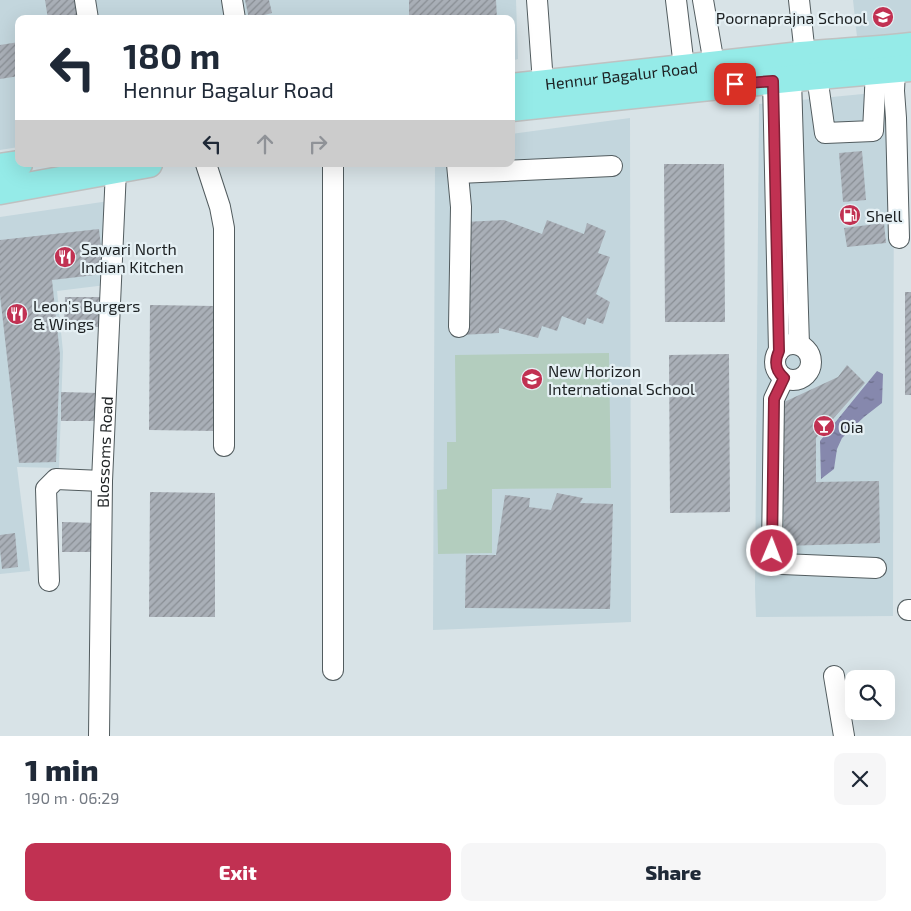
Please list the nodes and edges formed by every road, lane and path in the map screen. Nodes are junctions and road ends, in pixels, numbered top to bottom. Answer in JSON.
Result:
{"nodes":[{"id":1,"x":85,"y":0,"type":"edge"},
{"id":2,"x":232,"y":0,"type":"edge"},
{"id":3,"x":537,"y":0,"type":"edge"},
{"id":4,"x":676,"y":0,"type":"edge"},
{"id":5,"x":703,"y":0,"type":"edge"},
{"id":6,"x":799,"y":0,"type":"edge"},
{"id":7,"x":87,"y":15,"type":"edge"},
{"id":8,"x":234,"y":15,"type":"edge"},
{"id":9,"x":911,"y":46,"type":"edge"},
{"id":10,"x":714,"y":64,"type":"junction"},
{"id":11,"x":811,"y":65,"type":"junction"},
{"id":12,"x":684,"y":67,"type":"junction"},
{"id":13,"x":894,"y":70,"type":"edge"},
{"id":14,"x":782,"y":80,"type":"junction"},
{"id":15,"x":543,"y":83,"type":"junction"},
{"id":16,"x":515,"y":86,"type":"edge"},
{"id":17,"x":515,"y":108,"type":"edge"},
{"id":18,"x":903,"y":118,"type":"edge"},
{"id":19,"x":15,"y":165,"type":"edge"},
{"id":20,"x":612,"y":166,"type":"dead end"},
{"id":21,"x":0,"y":167,"type":"edge"},
{"id":22,"x":132,"y":167,"type":"edge"},
{"id":23,"x":207,"y":167,"type":"edge"},
{"id":24,"x":333,"y":167,"type":"edge"},
{"id":25,"x":458,"y":168,"type":"edge"},
{"id":26,"x":116,"y":170,"type":"junction"},
{"id":27,"x":0,"y":191,"type":"edge"},
{"id":28,"x":899,"y":238,"type":"dead end"},
{"id":29,"x":459,"y":328,"type":"dead end"},
{"id":30,"x":798,"y":345,"type":"junction"},
{"id":31,"x":779,"y":351,"type":"junction"},
{"id":32,"x":784,"y":378,"type":"junction"},
{"id":33,"x":224,"y":446,"type":"dead end"},
{"id":34,"x":102,"y":481,"type":"junction"},
{"id":35,"x":876,"y":568,"type":"dead end"},
{"id":36,"x":49,"y":581,"type":"dead end"},
{"id":37,"x":333,"y":670,"type":"dead end"},
{"id":38,"x":834,"y":676,"type":"dead end"},
{"id":39,"x":99,"y":736,"type":"edge"},
{"id":40,"x":844,"y":736,"type":"edge"}],
"edges":[{"from":1,"to":7,"type":"street"},
{"from":2,"to":8,"type":"street"},
{"from":3,"to":15,"type":"street"},
{"from":4,"to":12,"type":"street"},
{"from":5,"to":10,"type":"street"},
{"from":6,"to":11,"type":"street"},
{"from":9,"to":11,"type":"main road","name":"Hennur Bagalur Road"},
{"from":10,"to":11,"type":"main road","name":"Hennur Bagalur Road"},
{"from":10,"to":12,"type":"main road","name":"Hennur Bagalur Road"},
{"from":11,"to":13,"type":"main road","name":"Hennur Bagalur Road"},
{"from":11,"to":13,"type":"street"},
{"from":11,"to":14,"type":"main road","name":"Hennur Bagalur Road"},
{"from":12,"to":15,"type":"main road","name":"Hennur Bagalur Road"},
{"from":13,"to":18,"type":"street"},
{"from":14,"to":17,"type":"main road","name":"Hennur Bagalur Road"},
{"from":14,"to":30,"type":"street"},
{"from":14,"to":31,"type":"street"},
{"from":15,"to":16,"type":"main road","name":"Hennur Bagalur Road"},
{"from":18,"to":28,"type":"street"},
{"from":19,"to":21,"type":"main road"},
{"from":20,"to":25,"type":"street"},
{"from":22,"to":26,"type":"main road"},
{"from":23,"to":33,"type":"street"},
{"from":24,"to":37,"type":"street"},
{"from":25,"to":29,"type":"street"},
{"from":26,"to":27,"type":"main road"},
{"from":26,"to":34,"type":"street","name":"Blossoms Road"},
{"from":30,"to":31,"type":"street"},
{"from":30,"to":32,"type":"street"},
{"from":31,"to":32,"type":"street"},
{"from":32,"to":35,"type":"street"},
{"from":34,"to":36,"type":"street"},
{"from":34,"to":39,"type":"street","name":"Blossoms Road"},
{"from":38,"to":40,"type":"street"}]}
